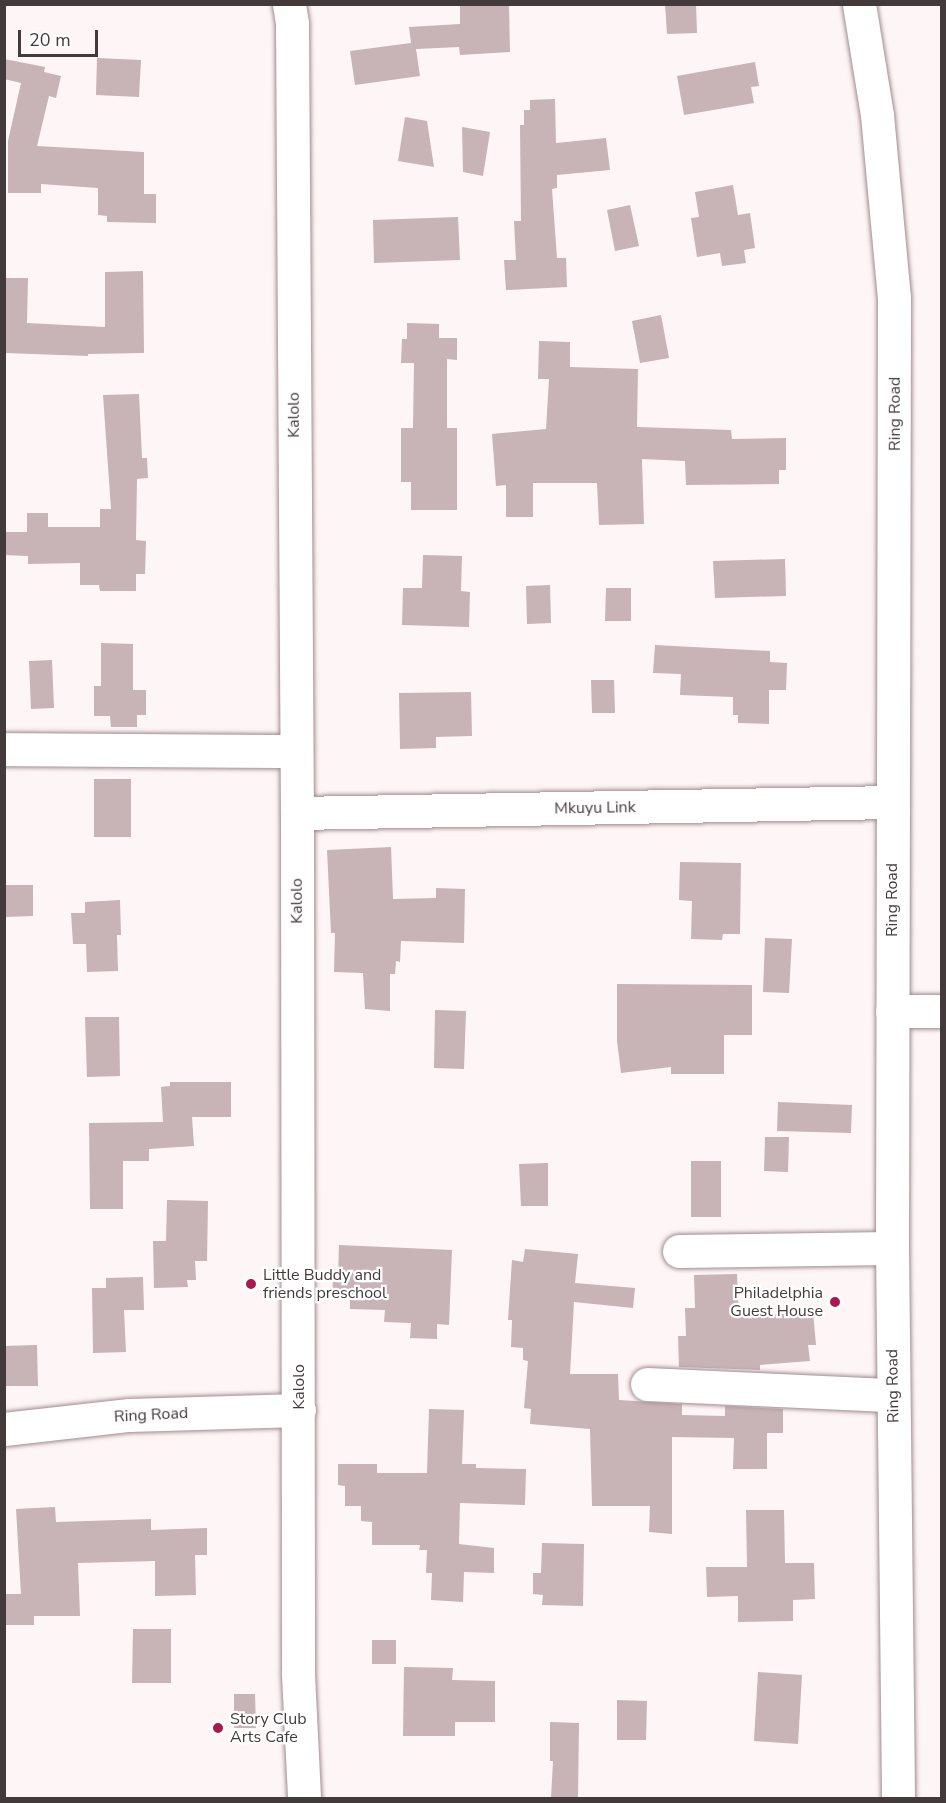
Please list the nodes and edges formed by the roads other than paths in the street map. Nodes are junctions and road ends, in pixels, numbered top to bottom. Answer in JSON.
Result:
{"nodes":[{"id":1,"x":289,"y":4,"type":"edge"},
{"id":2,"x":859,"y":4,"type":"edge"},
{"id":3,"x":4,"y":749,"type":"edge"},
{"id":4,"x":296,"y":752,"type":"junction"},
{"id":5,"x":892,"y":802,"type":"junction"},
{"id":6,"x":297,"y":813,"type":"junction"},
{"id":7,"x":892,"y":1011,"type":"junction"},
{"id":8,"x":942,"y":1011,"type":"edge"},
{"id":9,"x":891,"y":1248,"type":"junction"},
{"id":10,"x":679,"y":1251,"type":"dead end"},
{"id":11,"x":647,"y":1384,"type":"dead end"},
{"id":12,"x":893,"y":1395,"type":"junction"},
{"id":13,"x":299,"y":1410,"type":"junction"},
{"id":14,"x":4,"y":1429,"type":"edge"},
{"id":15,"x":304,"y":1798,"type":"edge"},
{"id":16,"x":898,"y":1798,"type":"edge"}],
"edges":[{"from":1,"to":4,"type":"street","name":"Kalolo"},
{"from":2,"to":5,"type":"street","name":"Ring Road"},
{"from":3,"to":4,"type":"street"},
{"from":4,"to":6,"type":"street","name":"Kalolo"},
{"from":5,"to":6,"type":"street","name":"Mkuyu Link"},
{"from":5,"to":7,"type":"street","name":"Ring Road"},
{"from":6,"to":13,"type":"street","name":"Kalolo"},
{"from":7,"to":8,"type":"street"},
{"from":7,"to":9,"type":"street","name":"Ring Road"},
{"from":9,"to":10,"type":"street"},
{"from":9,"to":12,"type":"street","name":"Ring Road"},
{"from":11,"to":12,"type":"street"},
{"from":12,"to":16,"type":"street","name":"Ring Road"},
{"from":13,"to":14,"type":"street","name":"Ring Road"},
{"from":13,"to":15,"type":"street","name":"Kalolo"}]}
